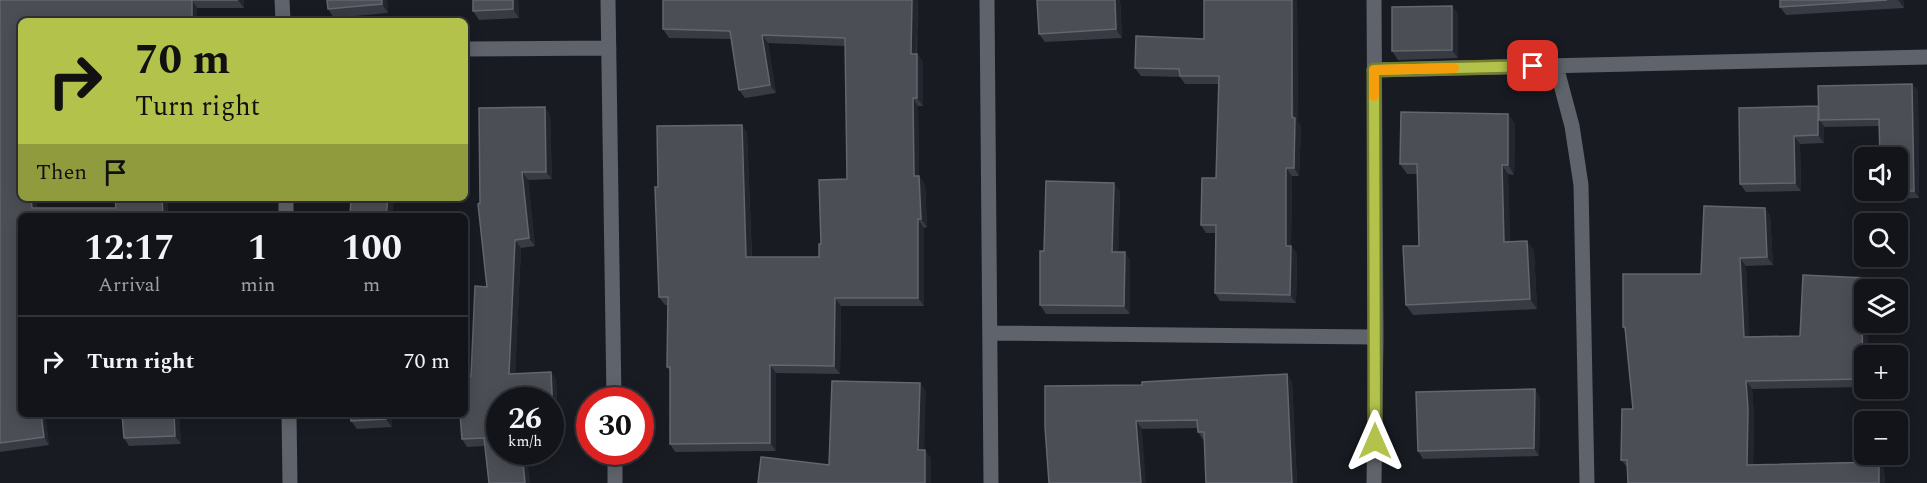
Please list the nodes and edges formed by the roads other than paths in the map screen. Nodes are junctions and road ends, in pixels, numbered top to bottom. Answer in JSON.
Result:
{"nodes":[{"id":1,"x":282,"y":0,"type":"edge"},
{"id":2,"x":608,"y":0,"type":"edge"},
{"id":3,"x":987,"y":0,"type":"edge"},
{"id":4,"x":1374,"y":0,"type":"edge"},
{"id":5,"x":283,"y":18,"type":"edge"},
{"id":6,"x":609,"y":48,"type":"junction"},
{"id":7,"x":468,"y":49,"type":"edge"},
{"id":8,"x":1927,"y":57,"type":"edge"},
{"id":9,"x":1556,"y":66,"type":"junction"},
{"id":10,"x":1374,"y":70,"type":"junction"},
{"id":11,"x":990,"y":333,"type":"junction"},
{"id":12,"x":1376,"y":337,"type":"junction"},
{"id":13,"x":614,"y":387,"type":"edge"},
{"id":14,"x":289,"y":417,"type":"edge"},
{"id":15,"x":615,"y":465,"type":"edge"},
{"id":16,"x":290,"y":483,"type":"edge"},
{"id":17,"x":615,"y":483,"type":"edge"},
{"id":18,"x":991,"y":483,"type":"edge"},
{"id":19,"x":1374,"y":483,"type":"edge"},
{"id":20,"x":1587,"y":483,"type":"edge"}],
"edges":[{"from":1,"to":5,"type":"street"},
{"from":2,"to":6,"type":"street"},
{"from":3,"to":11,"type":"street"},
{"from":4,"to":10,"type":"street"},
{"from":6,"to":7,"type":"street"},
{"from":6,"to":13,"type":"street"},
{"from":8,"to":9,"type":"street"},
{"from":9,"to":10,"type":"street"},
{"from":9,"to":20,"type":"street"},
{"from":10,"to":12,"type":"street"},
{"from":11,"to":12,"type":"street"},
{"from":11,"to":18,"type":"street"},
{"from":12,"to":19,"type":"street"},
{"from":14,"to":16,"type":"street"},
{"from":15,"to":17,"type":"street"}]}
